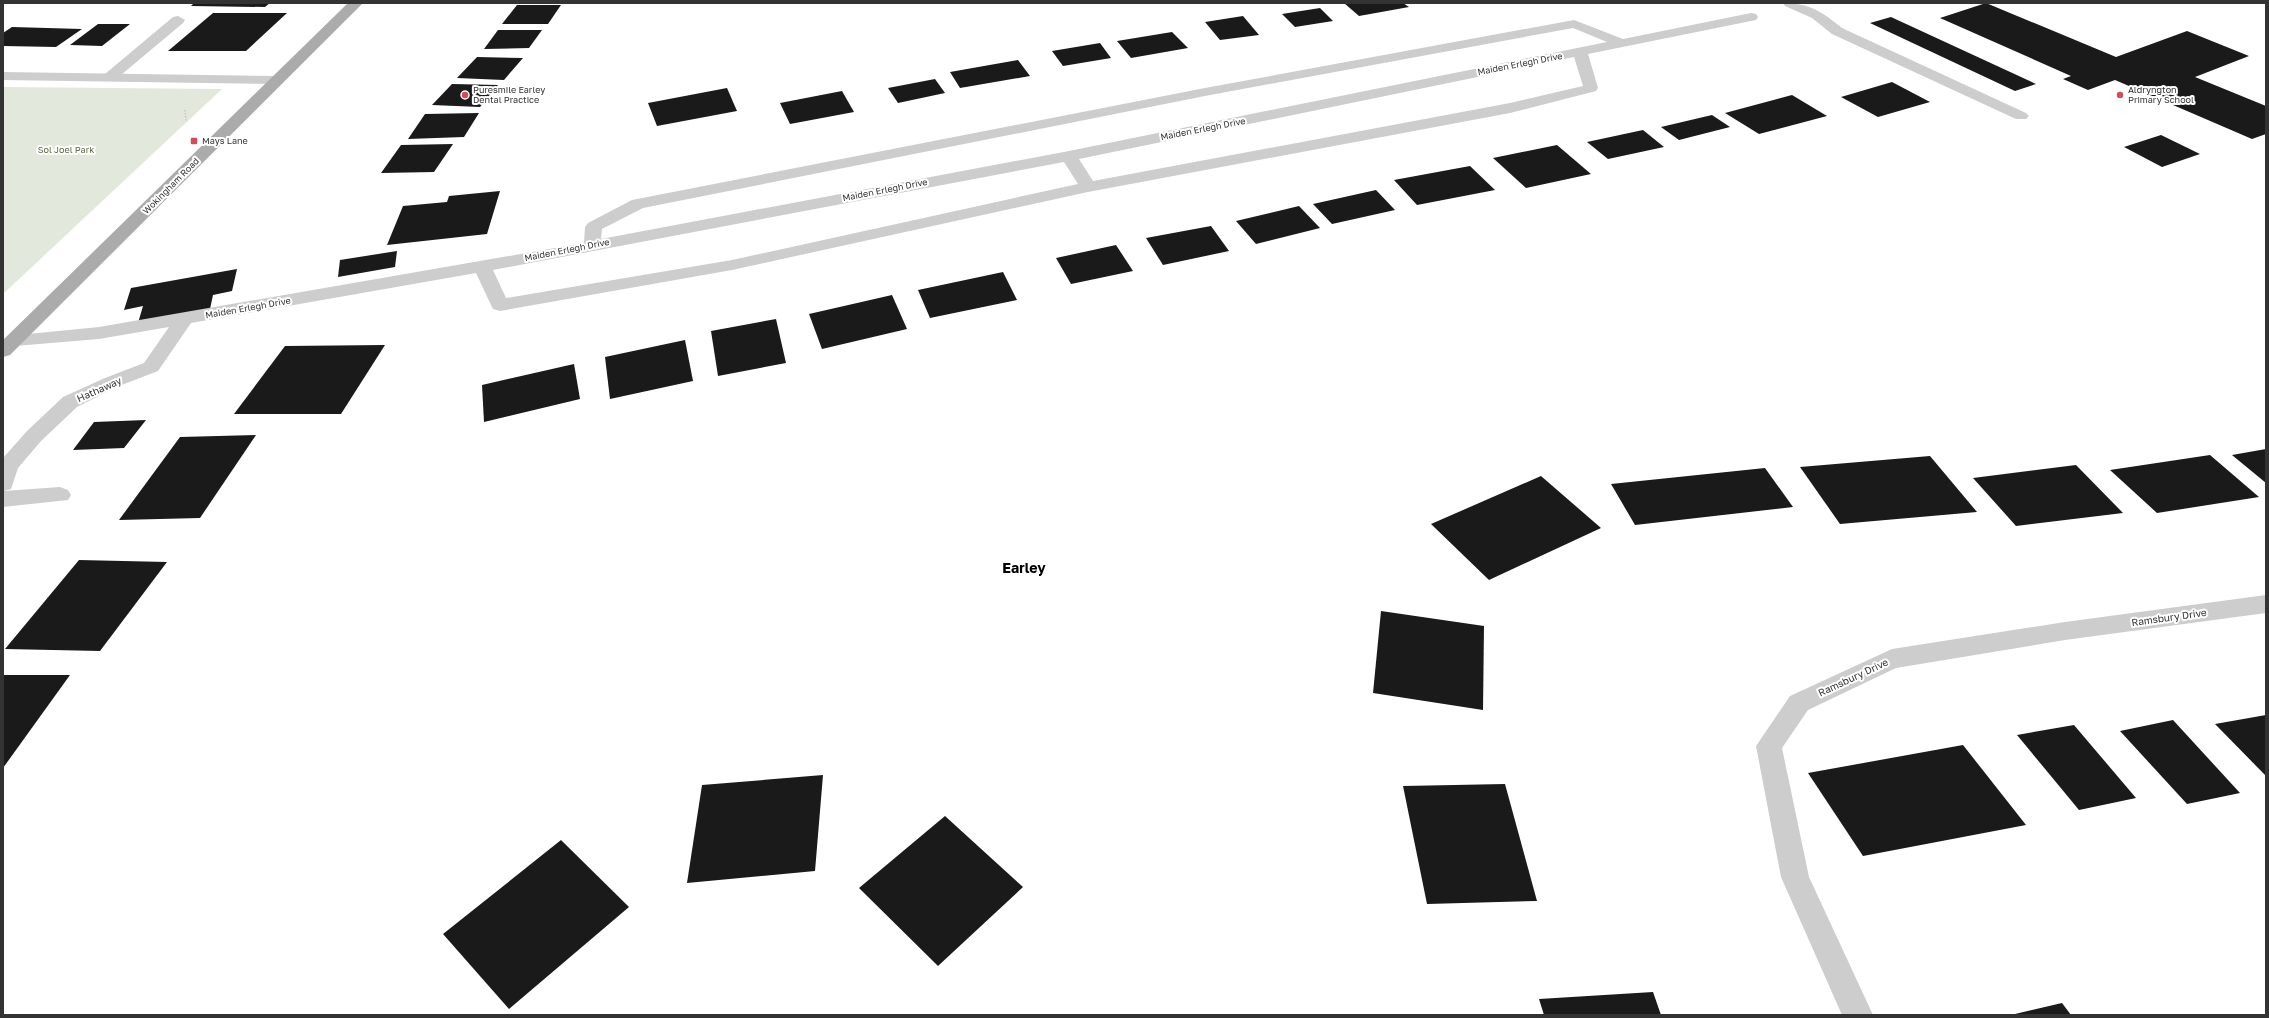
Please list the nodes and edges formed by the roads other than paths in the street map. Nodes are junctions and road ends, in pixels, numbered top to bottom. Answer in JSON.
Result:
{"nodes":[{"id":1,"x":356,"y":3,"type":"edge"},
{"id":2,"x":1790,"y":3,"type":"edge"},
{"id":3,"x":1751,"y":17,"type":"dead end"},
{"id":4,"x":178,"y":20,"type":"dead end"},
{"id":5,"x":1621,"y":44,"type":"junction"},
{"id":6,"x":1580,"y":52,"type":"junction"},
{"id":7,"x":4,"y":77,"type":"edge"},
{"id":8,"x":110,"y":77,"type":"junction"},
{"id":9,"x":277,"y":80,"type":"junction"},
{"id":10,"x":2021,"y":116,"type":"dead end"},
{"id":11,"x":1069,"y":156,"type":"junction"},
{"id":12,"x":1088,"y":187,"type":"junction"},
{"id":13,"x":592,"y":246,"type":"junction"},
{"id":14,"x":482,"y":267,"type":"junction"},
{"id":15,"x":184,"y":319,"type":"junction"},
{"id":16,"x":9,"y":345,"type":"edge"},
{"id":17,"x":3,"y":484,"type":"edge"},
{"id":18,"x":60,"y":495,"type":"dead end"},
{"id":19,"x":3,"y":499,"type":"edge"},
{"id":20,"x":2266,"y":604,"type":"edge"},
{"id":21,"x":1858,"y":1015,"type":"edge"}],
"edges":[{"from":1,"to":9,"type":"main road","name":"Wokingham Road"},
{"from":2,"to":10,"type":"street"},
{"from":3,"to":5,"type":"street","name":"Maiden Erlegh Drive"},
{"from":4,"to":8,"type":"street"},
{"from":5,"to":6,"type":"street","name":"Maiden Erlegh Drive"},
{"from":5,"to":13,"type":"street"},
{"from":6,"to":11,"type":"street","name":"Maiden Erlegh Drive"},
{"from":6,"to":12,"type":"street"},
{"from":7,"to":8,"type":"street"},
{"from":8,"to":9,"type":"street"},
{"from":9,"to":16,"type":"main road","name":"Wokingham Road"},
{"from":11,"to":12,"type":"street"},
{"from":11,"to":13,"type":"street","name":"Maiden Erlegh Drive"},
{"from":12,"to":14,"type":"street"},
{"from":13,"to":14,"type":"street","name":"Maiden Erlegh Drive"},
{"from":14,"to":15,"type":"street","name":"Maiden Erlegh Drive"},
{"from":15,"to":16,"type":"street","name":"Maiden Erlegh Drive"},
{"from":15,"to":17,"type":"street","name":"Hathaway"},
{"from":18,"to":19,"type":"street"},
{"from":20,"to":21,"type":"street","name":"Ramsbury Drive"}]}
